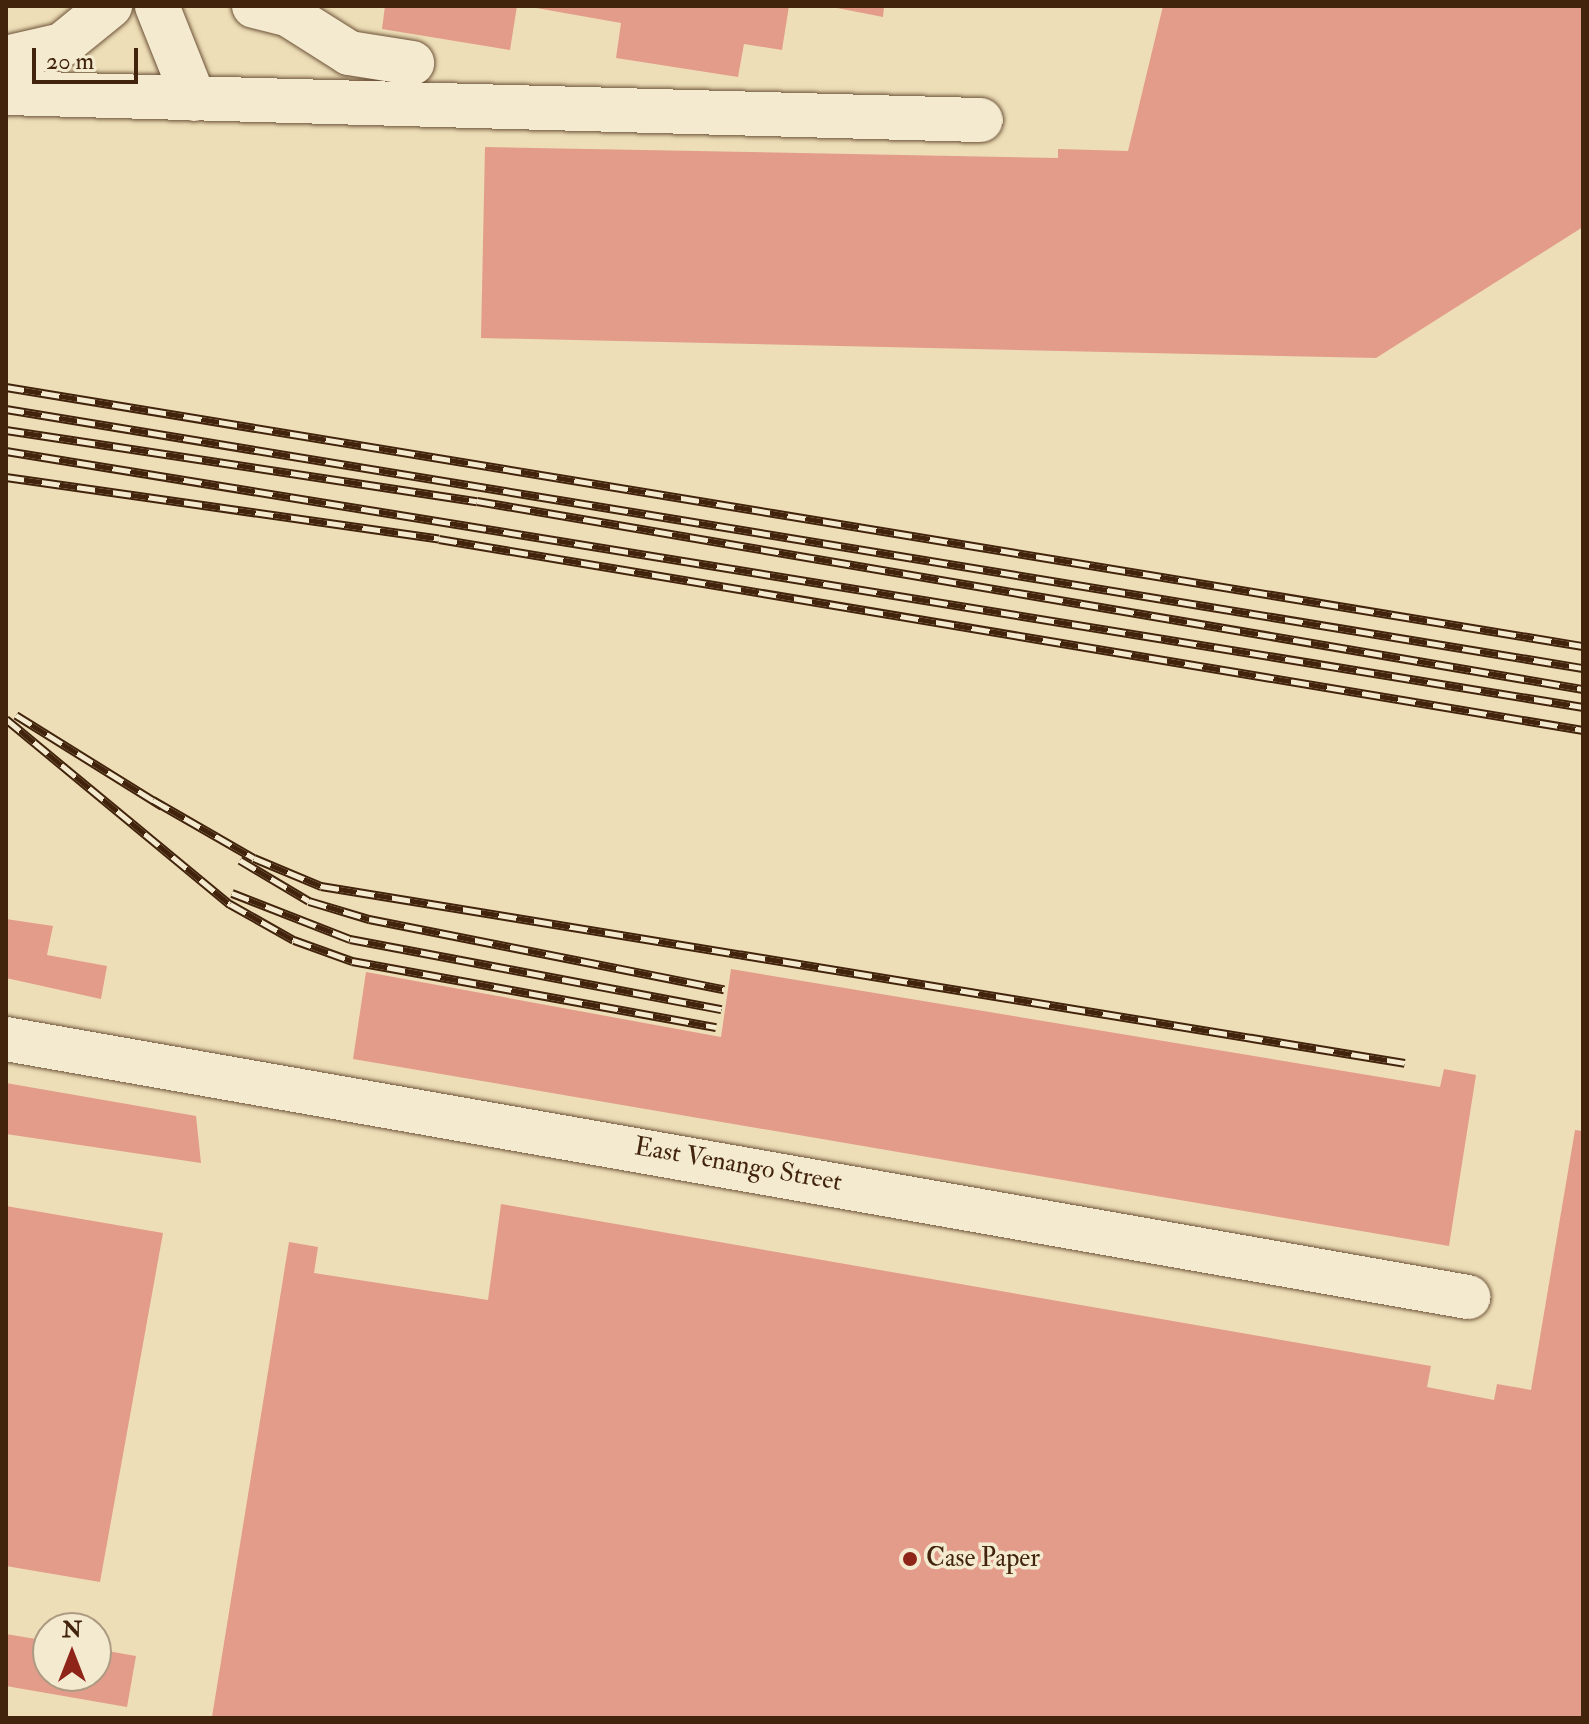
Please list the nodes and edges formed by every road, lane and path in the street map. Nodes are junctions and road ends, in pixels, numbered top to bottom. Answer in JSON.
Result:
{"nodes":[{"id":1,"x":110,"y":6,"type":"edge"},
{"id":2,"x":157,"y":6,"type":"edge"},
{"id":3,"x":254,"y":6,"type":"edge"},
{"id":4,"x":6,"y":58,"type":"edge"},
{"id":5,"x":412,"y":63,"type":"dead end"},
{"id":6,"x":6,"y":93,"type":"edge"},
{"id":7,"x":194,"y":99,"type":"junction"},
{"id":8,"x":981,"y":120,"type":"dead end"},
{"id":9,"x":6,"y":1039,"type":"edge"},
{"id":10,"x":1468,"y":1297,"type":"dead end"}],
"edges":[{"from":1,"to":4,"type":"street"},
{"from":2,"to":7,"type":"street"},
{"from":3,"to":5,"type":"street"},
{"from":6,"to":7,"type":"street"},
{"from":7,"to":8,"type":"street"},
{"from":9,"to":10,"type":"street","name":"East Venango Street"}]}
